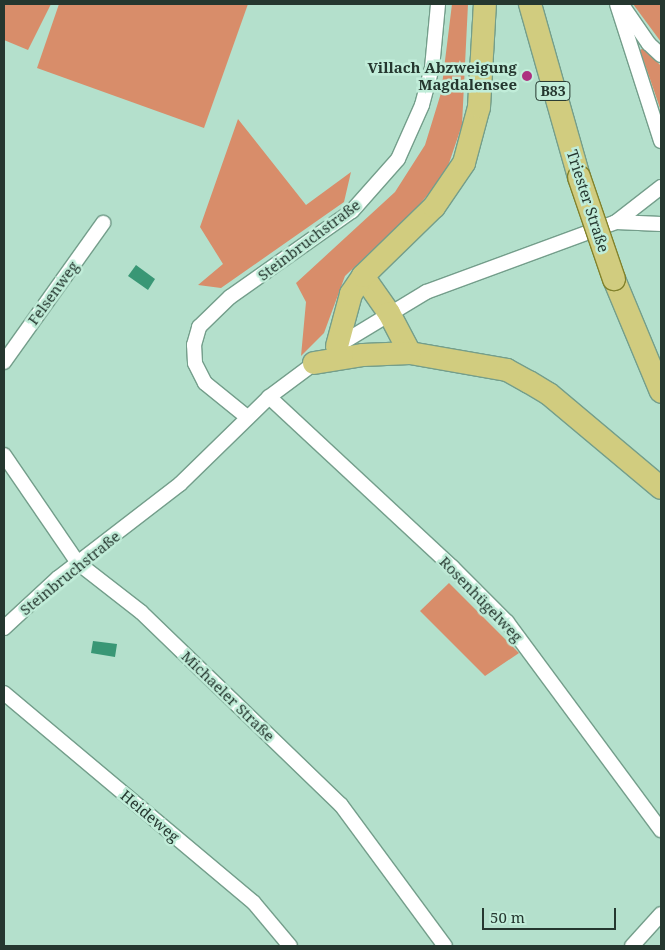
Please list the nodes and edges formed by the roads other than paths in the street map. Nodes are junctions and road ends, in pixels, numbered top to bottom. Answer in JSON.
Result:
{"nodes":[{"id":1,"x":438,"y":4,"type":"edge"},
{"id":2,"x":485,"y":4,"type":"edge"},
{"id":3,"x":530,"y":4,"type":"edge"},
{"id":4,"x":617,"y":4,"type":"edge"},
{"id":5,"x":621,"y":4,"type":"edge"},
{"id":6,"x":661,"y":55,"type":"edge"},
{"id":7,"x":661,"y":141,"type":"edge"},
{"id":8,"x":661,"y":187,"type":"edge"},
{"id":9,"x":616,"y":222,"type":"junction"},
{"id":10,"x":103,"y":223,"type":"dead end"},
{"id":11,"x":661,"y":224,"type":"edge"},
{"id":12,"x":363,"y":276,"type":"junction"},
{"id":13,"x":389,"y":313,"type":"junction"},
{"id":14,"x":337,"y":346,"type":"junction"},
{"id":15,"x":410,"y":354,"type":"junction"},
{"id":16,"x":4,"y":362,"type":"edge"},
{"id":17,"x":314,"y":363,"type":"junction"},
{"id":18,"x":661,"y":392,"type":"edge"},
{"id":19,"x":269,"y":397,"type":"junction"},
{"id":20,"x":247,"y":418,"type":"junction"},
{"id":21,"x":4,"y":455,"type":"edge"},
{"id":22,"x":661,"y":488,"type":"edge"},
{"id":23,"x":78,"y":563,"type":"junction"},
{"id":24,"x":4,"y":628,"type":"edge"},
{"id":25,"x":4,"y":693,"type":"edge"},
{"id":26,"x":661,"y":830,"type":"edge"},
{"id":27,"x":661,"y":914,"type":"edge"},
{"id":28,"x":290,"y":946,"type":"edge"},
{"id":29,"x":444,"y":946,"type":"edge"},
{"id":30,"x":632,"y":946,"type":"edge"}],
"edges":[{"from":1,"to":20,"type":"street","name":"Steinbruchstraße"},
{"from":2,"to":12,"type":"main road"},
{"from":3,"to":18,"type":"main road","name":"Triester Straße","number":"B83","bridge":true},
{"from":4,"to":7,"type":"street"},
{"from":5,"to":6,"type":"street"},
{"from":8,"to":9,"type":"street","name":"Steinbruchstraße"},
{"from":9,"to":11,"type":"street"},
{"from":9,"to":13,"type":"street","name":"Steinbruchstraße"},
{"from":10,"to":16,"type":"street","name":"Felsenweg"},
{"from":12,"to":13,"type":"main road"},
{"from":12,"to":14,"type":"main road"},
{"from":13,"to":14,"type":"street","name":"Steinbruchstraße"},
{"from":13,"to":15,"type":"main road"},
{"from":14,"to":17,"type":"street","name":"Steinbruchstraße"},
{"from":15,"to":17,"type":"main road"},
{"from":15,"to":22,"type":"main road"},
{"from":17,"to":19,"type":"street","name":"Steinbruchstraße"},
{"from":19,"to":20,"type":"street","name":"Steinbruchstraße"},
{"from":19,"to":26,"type":"street","name":"Rosenhügelweg"},
{"from":20,"to":23,"type":"street","name":"Steinbruchstraße"},
{"from":21,"to":23,"type":"street","name":"Michaeler Straße"},
{"from":23,"to":24,"type":"street","name":"Steinbruchstraße"},
{"from":23,"to":29,"type":"street","name":"Michaeler Straße"},
{"from":25,"to":28,"type":"street","name":"Heideweg"},
{"from":27,"to":30,"type":"street"}]}
